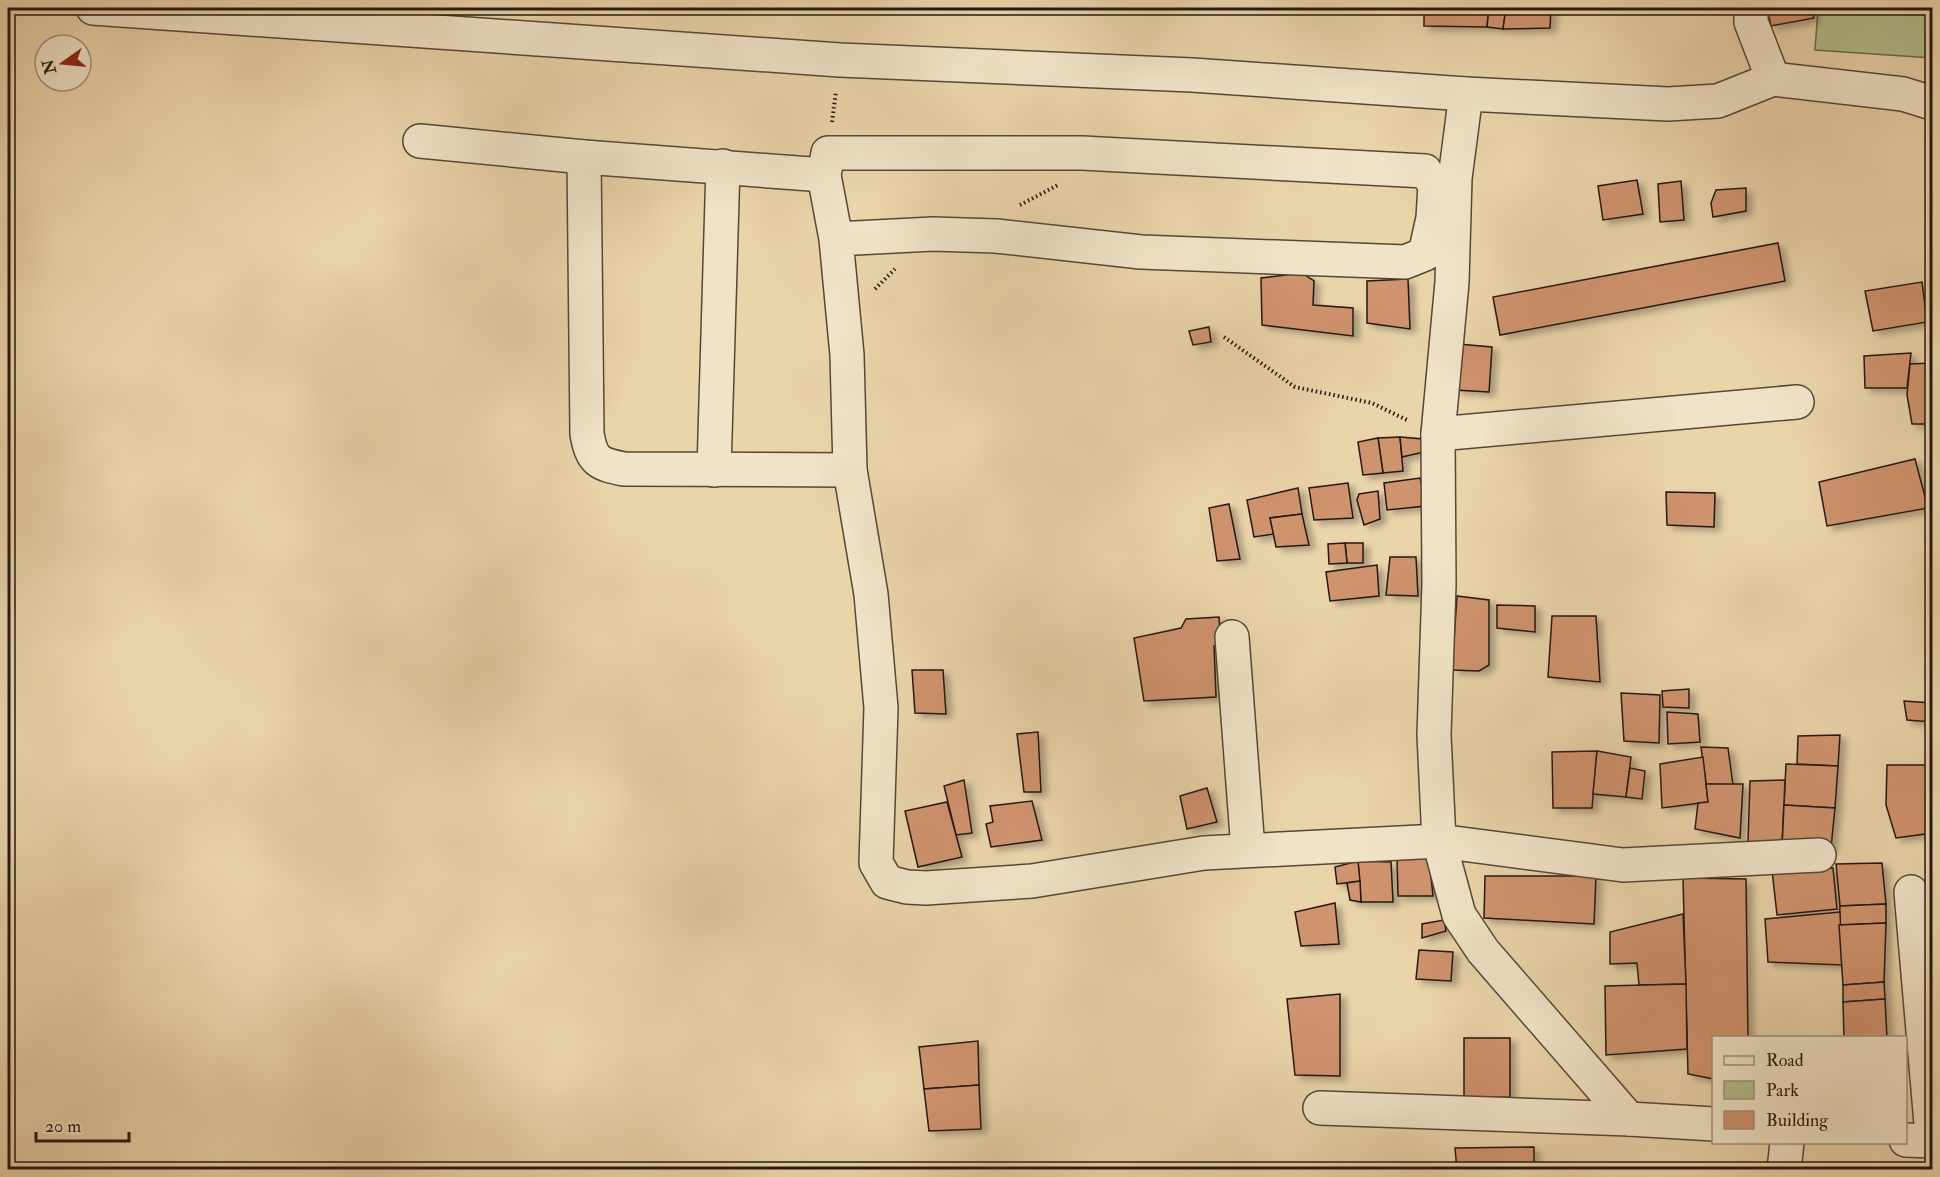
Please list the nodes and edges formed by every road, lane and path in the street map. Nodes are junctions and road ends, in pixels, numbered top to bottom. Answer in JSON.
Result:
{"nodes":[{"id":1,"x":93,"y":8,"type":"edge"},
{"id":2,"x":1751,"y":8,"type":"edge"},
{"id":3,"x":840,"y":60,"type":"junction"},
{"id":4,"x":1773,"y":79,"type":"junction"},
{"id":5,"x":1466,"y":94,"type":"junction"},
{"id":6,"x":1932,"y":103,"type":"edge"},
{"id":7,"x":420,"y":141,"type":"dead end"},
{"id":8,"x":584,"y":157,"type":"junction"},
{"id":9,"x":826,"y":164,"type":"junction"},
{"id":10,"x":723,"y":166,"type":"junction"},
{"id":11,"x":933,"y":234,"type":"junction"},
{"id":12,"x":836,"y":239,"type":"junction"},
{"id":13,"x":872,"y":296,"type":"dead end"},
{"id":14,"x":1224,"y":337,"type":"dead end"},
{"id":15,"x":1797,"y":402,"type":"dead end"},
{"id":16,"x":1438,"y":434,"type":"junction"},
{"id":17,"x":714,"y":470,"type":"junction"},
{"id":18,"x":850,"y":470,"type":"junction"},
{"id":19,"x":1232,"y":637,"type":"dead end"},
{"id":20,"x":1439,"y":841,"type":"junction"},
{"id":21,"x":1248,"y":850,"type":"junction"},
{"id":22,"x":1819,"y":855,"type":"dead end"},
{"id":23,"x":1911,"y":892,"type":"dead end"},
{"id":24,"x":1320,"y":1108,"type":"dead end"},
{"id":25,"x":1629,"y":1119,"type":"junction"},
{"id":26,"x":1712,"y":1124,"type":"edge"},
{"id":27,"x":1932,"y":1135,"type":"edge"},
{"id":28,"x":1907,"y":1140,"type":"edge"},
{"id":29,"x":1932,"y":1141,"type":"edge"},
{"id":30,"x":1787,"y":1144,"type":"edge"},
{"id":31,"x":1784,"y":1170,"type":"edge"}],
"edges":[{"from":1,"to":3,"type":"street"},
{"from":2,"to":4,"type":"street"},
{"from":3,"to":5,"type":"street"},
{"from":3,"to":9,"type":"path"},
{"from":4,"to":5,"type":"street"},
{"from":4,"to":6,"type":"street"},
{"from":5,"to":16,"type":"street"},
{"from":7,"to":8,"type":"street"},
{"from":8,"to":10,"type":"street"},
{"from":8,"to":17,"type":"street"},
{"from":9,"to":10,"type":"street"},
{"from":9,"to":11,"type":"street"},
{"from":9,"to":12,"type":"street"},
{"from":10,"to":17,"type":"street"},
{"from":11,"to":12,"type":"street"},
{"from":11,"to":13,"type":"path"},
{"from":12,"to":18,"type":"street"},
{"from":14,"to":16,"type":"path"},
{"from":15,"to":16,"type":"street"},
{"from":16,"to":20,"type":"street"},
{"from":17,"to":18,"type":"street"},
{"from":18,"to":21,"type":"street"},
{"from":19,"to":21,"type":"street"},
{"from":20,"to":21,"type":"street"},
{"from":20,"to":22,"type":"street"},
{"from":20,"to":25,"type":"street"},
{"from":23,"to":27,"type":"street"},
{"from":24,"to":25,"type":"street"},
{"from":25,"to":26,"type":"street"},
{"from":28,"to":29,"type":"street"},
{"from":30,"to":31,"type":"street"}]}
